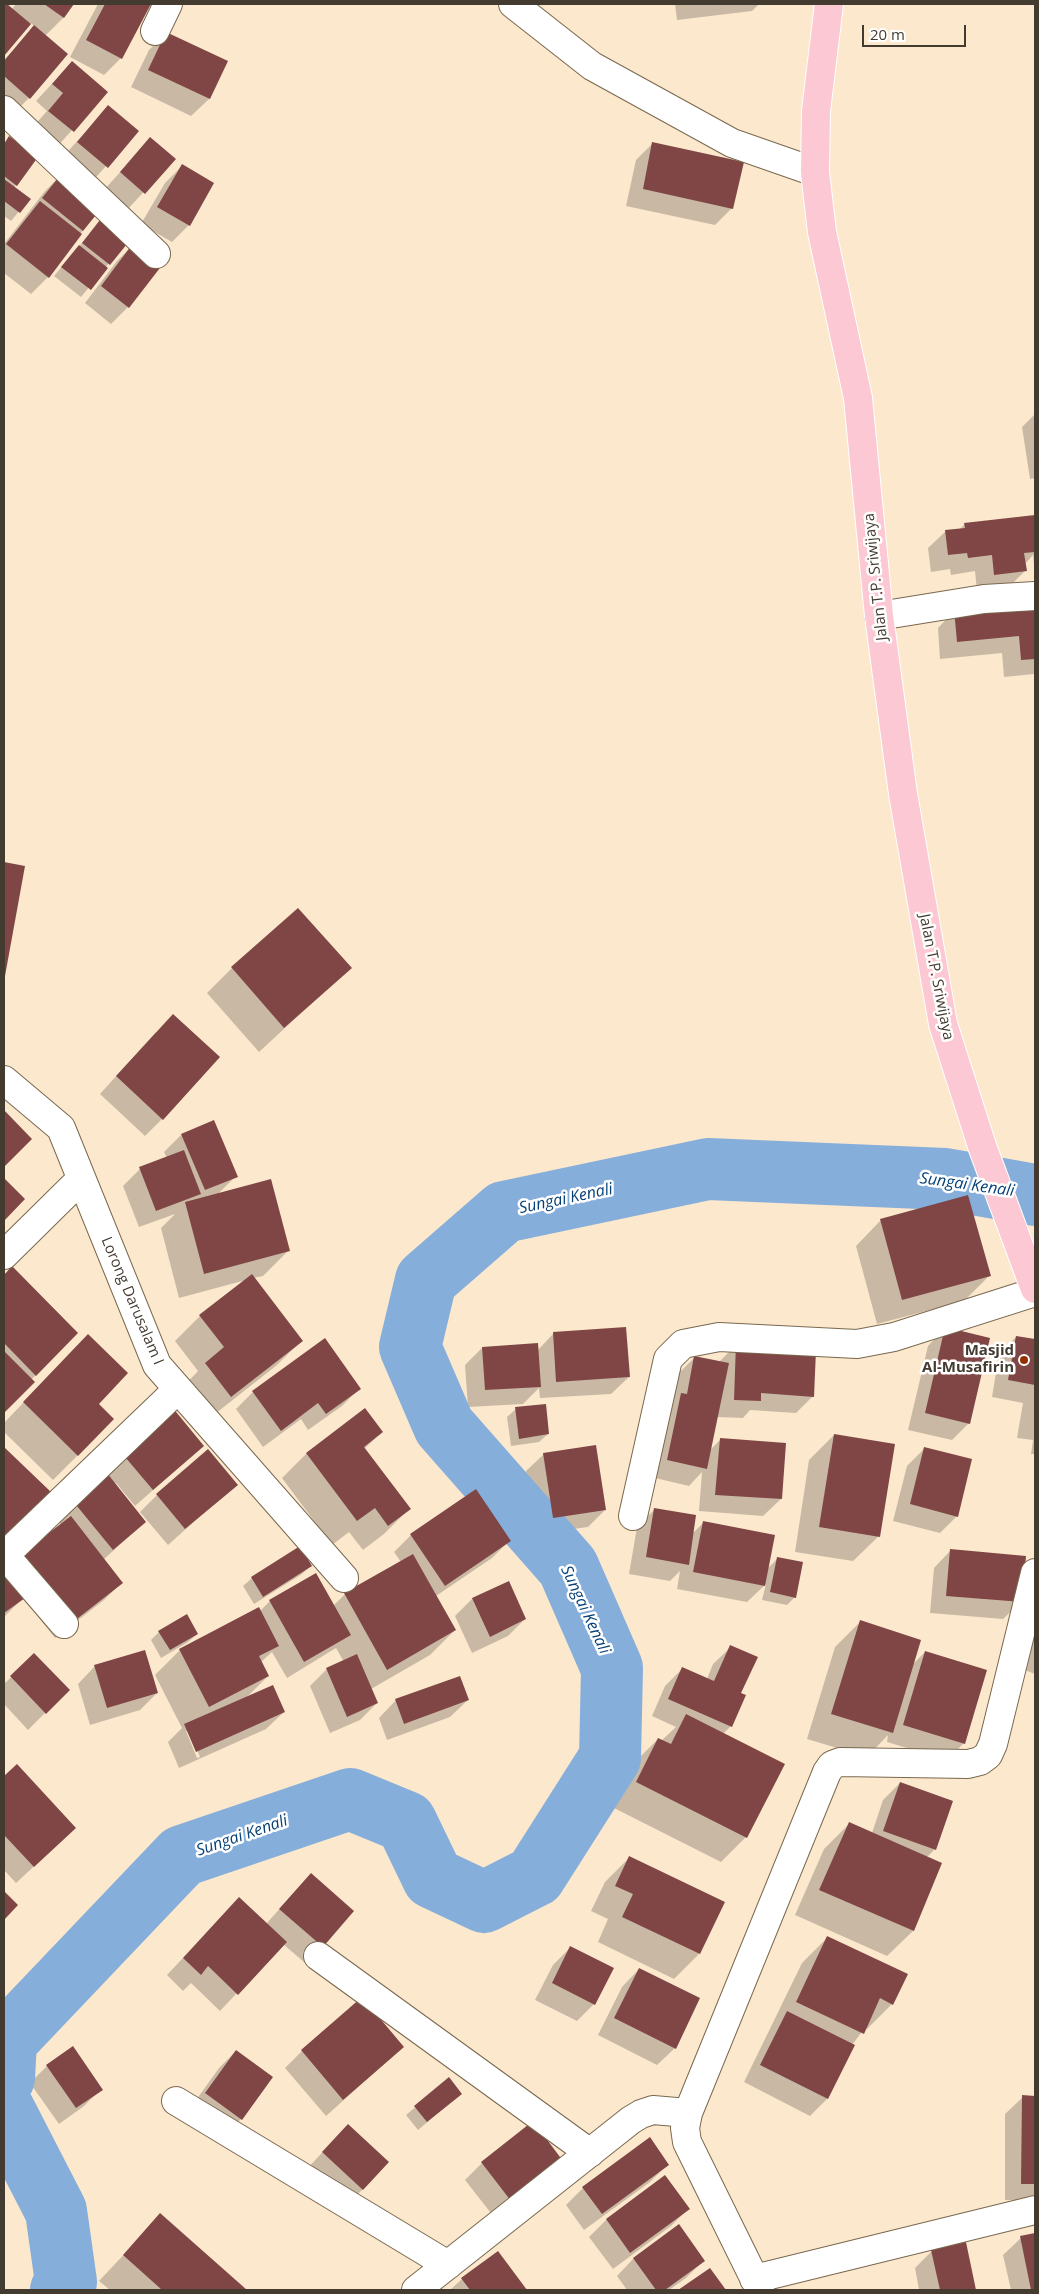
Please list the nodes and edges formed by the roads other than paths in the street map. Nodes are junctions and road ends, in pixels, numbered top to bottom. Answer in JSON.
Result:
{"nodes":[{"id":1,"x":168,"y":4,"type":"edge"},
{"id":2,"x":513,"y":4,"type":"edge"},
{"id":3,"x":830,"y":4,"type":"edge"},
{"id":4,"x":155,"y":31,"type":"dead end"},
{"id":5,"x":4,"y":110,"type":"edge"},
{"id":6,"x":815,"y":172,"type":"junction"},
{"id":7,"x":156,"y":254,"type":"dead end"},
{"id":8,"x":1035,"y":596,"type":"edge"},
{"id":9,"x":879,"y":616,"type":"junction"},
{"id":10,"x":4,"y":1080,"type":"edge"},
{"id":11,"x":81,"y":1179,"type":"junction"},
{"id":12,"x":4,"y":1255,"type":"edge"},
{"id":13,"x":1033,"y":1285,"type":"edge"},
{"id":14,"x":178,"y":1389,"type":"junction"},
{"id":15,"x":633,"y":1516,"type":"dead end"},
{"id":16,"x":4,"y":1555,"type":"edge"},
{"id":17,"x":1035,"y":1573,"type":"edge"},
{"id":18,"x":344,"y":1578,"type":"dead end"},
{"id":19,"x":64,"y":1624,"type":"dead end"},
{"id":20,"x":318,"y":1956,"type":"dead end"},
{"id":21,"x":176,"y":2101,"type":"dead end"},
{"id":22,"x":688,"y":2113,"type":"junction"},
{"id":23,"x":590,"y":2153,"type":"junction"},
{"id":24,"x":1035,"y":2210,"type":"edge"},
{"id":25,"x":448,"y":2266,"type":"junction"},
{"id":26,"x":757,"y":2285,"type":"edge"},
{"id":27,"x":416,"y":2290,"type":"edge"}],
"edges":[{"from":1,"to":4,"type":"street"},
{"from":2,"to":6,"type":"street"},
{"from":3,"to":6,"type":"main road","name":"Jalan T.P. Sriwijaya"},
{"from":5,"to":7,"type":"street"},
{"from":6,"to":9,"type":"main road","name":"Jalan T.P. Sriwijaya"},
{"from":8,"to":9,"type":"street"},
{"from":9,"to":13,"type":"main road","name":"Jalan T.P. Sriwijaya"},
{"from":10,"to":11,"type":"street","name":"Lorong Darusalam I"},
{"from":11,"to":12,"type":"street"},
{"from":11,"to":14,"type":"street","name":"Lorong Darusalam I"},
{"from":13,"to":15,"type":"street"},
{"from":14,"to":16,"type":"street"},
{"from":14,"to":18,"type":"street","name":"Lorong Darusalam I"},
{"from":16,"to":19,"type":"street"},
{"from":17,"to":22,"type":"street"},
{"from":20,"to":23,"type":"street"},
{"from":21,"to":25,"type":"street"},
{"from":22,"to":23,"type":"street"},
{"from":22,"to":26,"type":"street"},
{"from":23,"to":25,"type":"street"},
{"from":24,"to":26,"type":"street"},
{"from":25,"to":27,"type":"street"}]}
